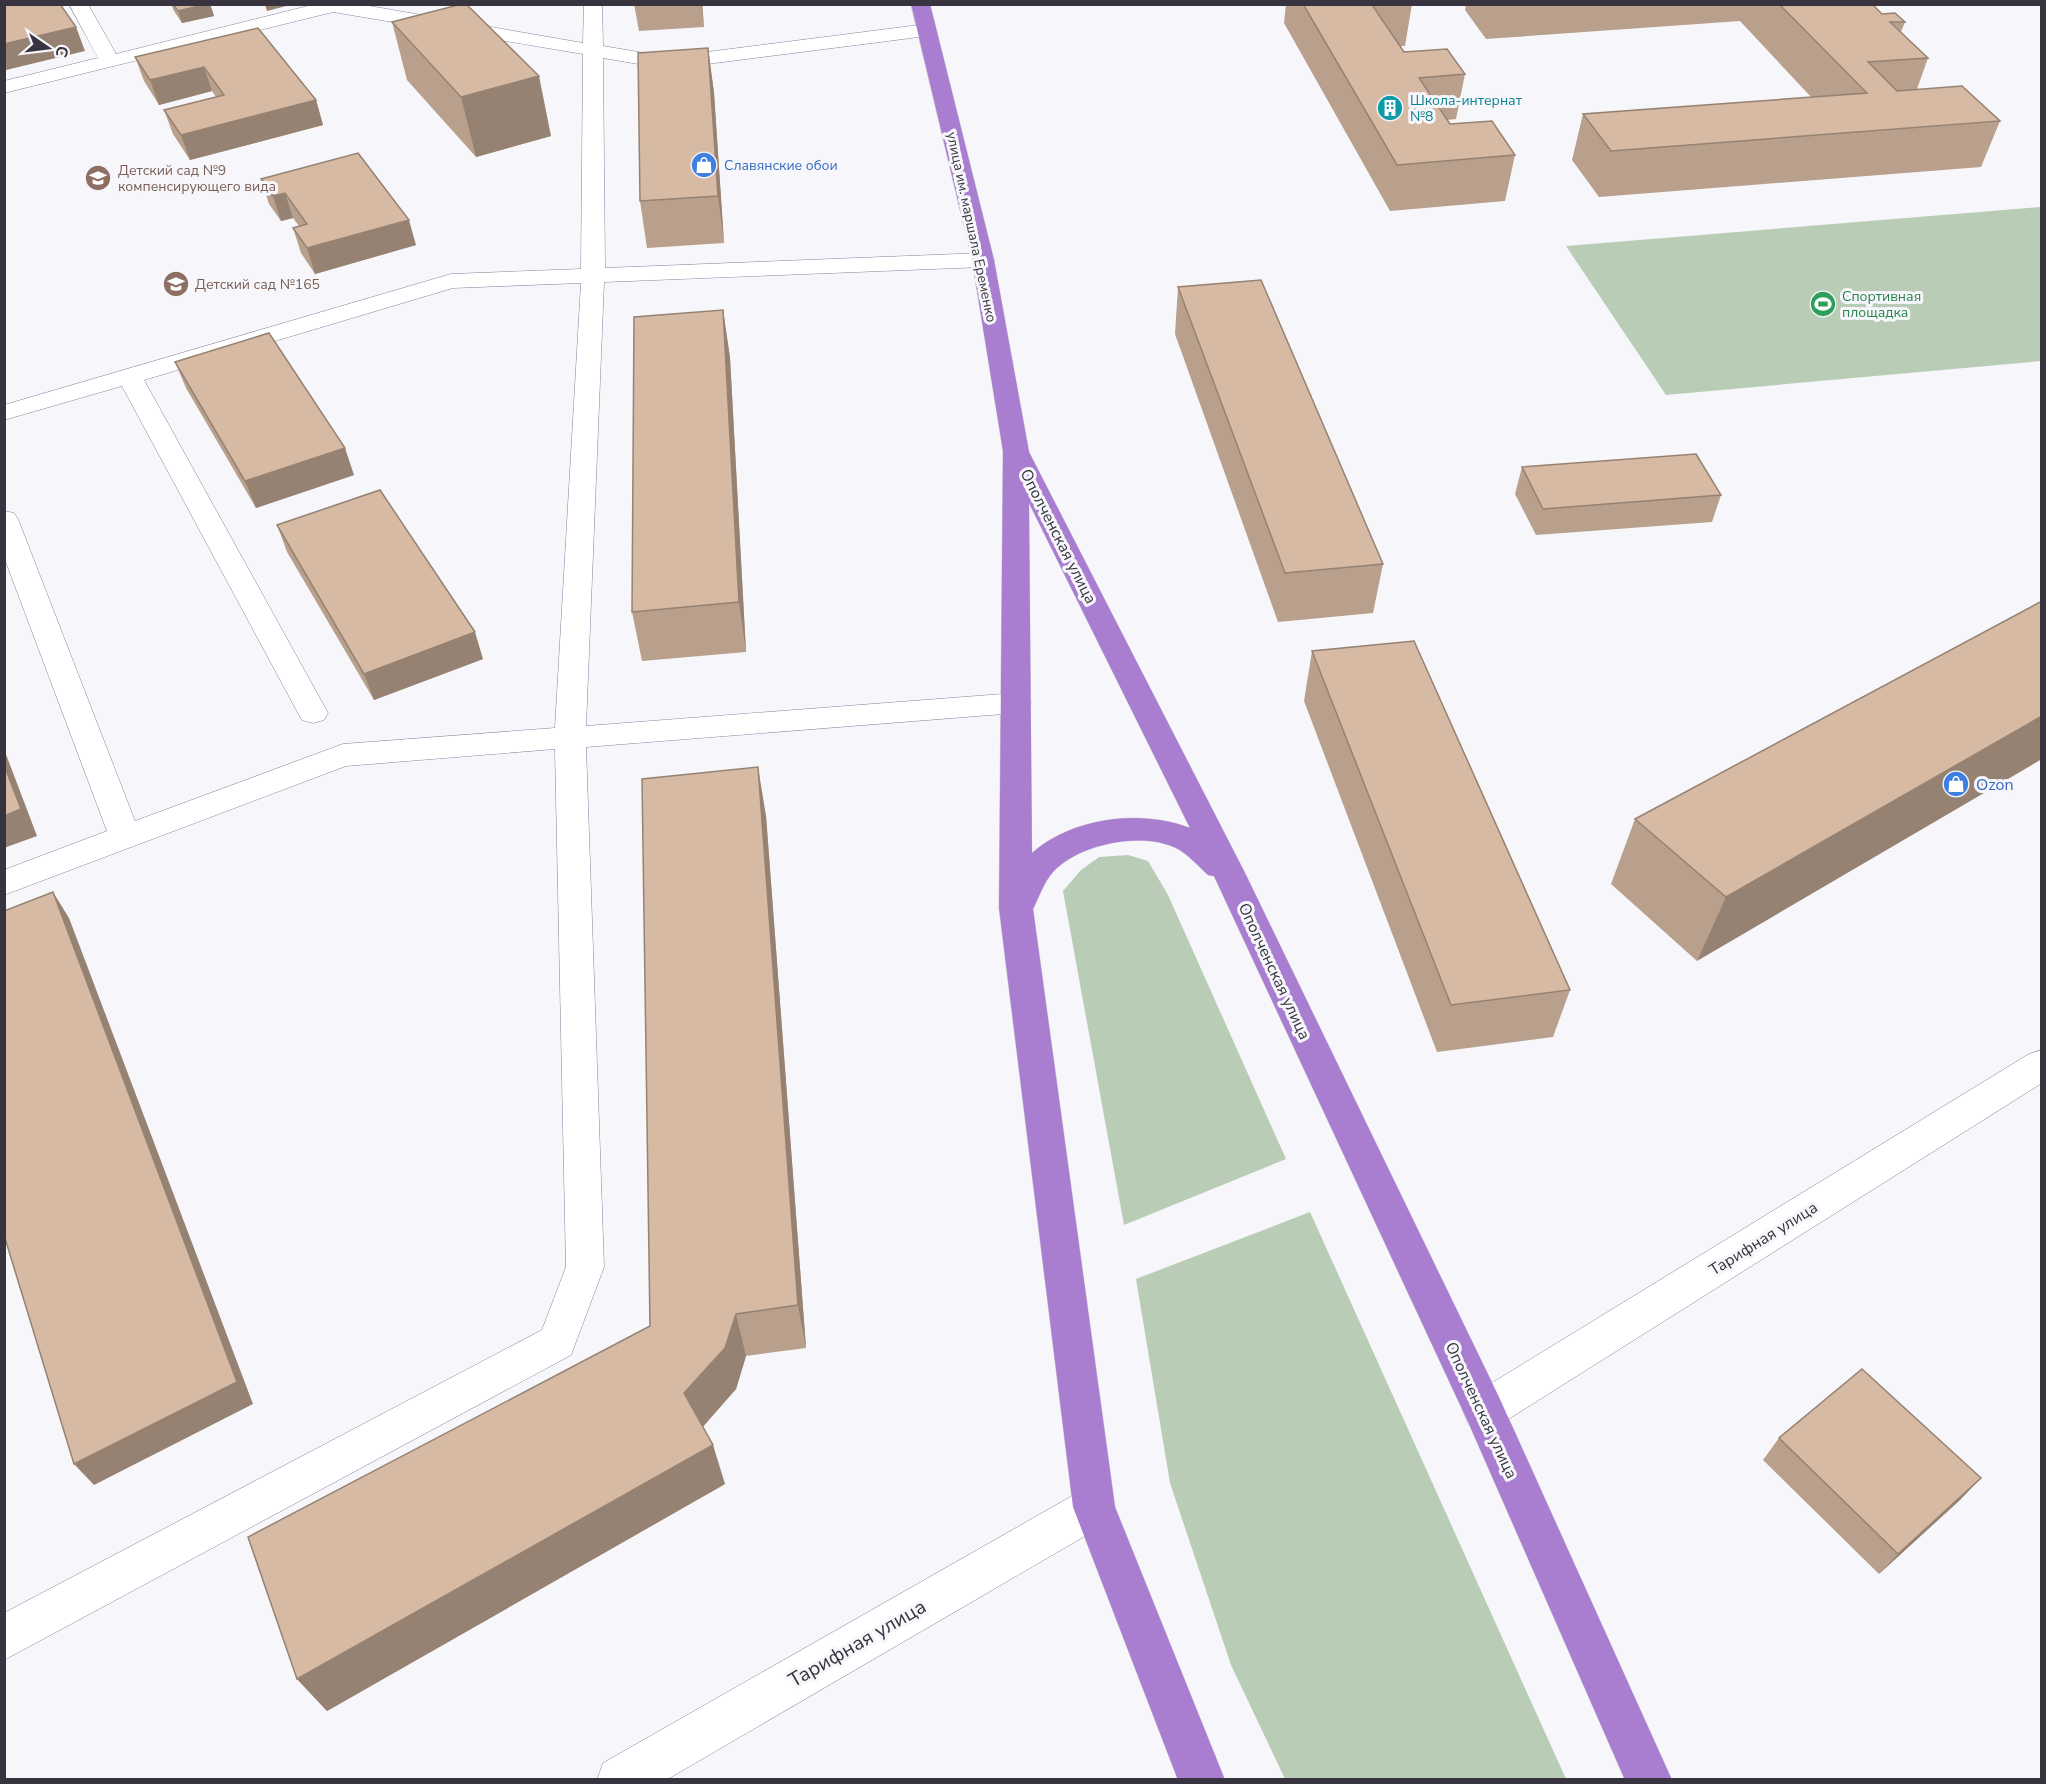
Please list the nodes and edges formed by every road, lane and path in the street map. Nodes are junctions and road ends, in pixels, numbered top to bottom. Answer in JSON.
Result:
{"nodes":[{"id":1,"x":78,"y":4,"type":"edge"},
{"id":2,"x":593,"y":4,"type":"edge"},
{"id":3,"x":920,"y":4,"type":"edge"},
{"id":4,"x":357,"y":8,"type":"edge"},
{"id":5,"x":927,"y":30,"type":"junction"},
{"id":6,"x":595,"y":51,"type":"junction"},
{"id":7,"x":110,"y":61,"type":"junction"},
{"id":8,"x":4,"y":87,"type":"edge"},
{"id":9,"x":983,"y":260,"type":"junction"},
{"id":10,"x":593,"y":276,"type":"junction"},
{"id":11,"x":129,"y":375,"type":"junction"},
{"id":12,"x":4,"y":413,"type":"edge"},
{"id":13,"x":1016,"y":451,"type":"junction"},
{"id":14,"x":4,"y":519,"type":"edge"},
{"id":15,"x":1016,"y":703,"type":"junction"},
{"id":16,"x":314,"y":713,"type":"dead end"},
{"id":17,"x":570,"y":738,"type":"junction"},
{"id":18,"x":125,"y":837,"type":"junction"},
{"id":19,"x":1229,"y":873,"type":"junction"},
{"id":20,"x":4,"y":883,"type":"edge"},
{"id":21,"x":1016,"y":908,"type":"junction"},
{"id":22,"x":2042,"y":1064,"type":"edge"},
{"id":23,"x":1484,"y":1411,"type":"junction"},
{"id":24,"x":1094,"y":1507,"type":"junction"},
{"id":25,"x":4,"y":1638,"type":"edge"},
{"id":26,"x":620,"y":1779,"type":"edge"},
{"id":27,"x":1202,"y":1779,"type":"edge"},
{"id":28,"x":1649,"y":1779,"type":"edge"}],
"edges":[{"from":1,"to":7,"type":"street"},
{"from":2,"to":6,"type":"street"},
{"from":3,"to":5,"type":"highway","name":"улица им. маршала Еременко"},
{"from":4,"to":6,"type":"street"},
{"from":4,"to":7,"type":"street"},
{"from":5,"to":6,"type":"street"},
{"from":5,"to":9,"type":"highway","name":"улица им. маршала Еременко"},
{"from":6,"to":10,"type":"street"},
{"from":7,"to":8,"type":"street"},
{"from":9,"to":10,"type":"street"},
{"from":9,"to":13,"type":"highway","name":"улица им. маршала Еременко"},
{"from":10,"to":11,"type":"street"},
{"from":10,"to":17,"type":"street"},
{"from":11,"to":12,"type":"street"},
{"from":11,"to":16,"type":"street"},
{"from":13,"to":15,"type":"highway","name":"Ополченская улица"},
{"from":13,"to":19,"type":"highway","name":"Ополченская улица"},
{"from":14,"to":18,"type":"street"},
{"from":15,"to":17,"type":"street"},
{"from":15,"to":21,"type":"highway","name":"Ополченская улица"},
{"from":17,"to":18,"type":"street"},
{"from":17,"to":25,"type":"street"},
{"from":18,"to":20,"type":"street"},
{"from":19,"to":21,"type":"highway"},
{"from":19,"to":23,"type":"highway","name":"Ополченская улица"},
{"from":21,"to":24,"type":"highway","name":"Ополченская улица"},
{"from":22,"to":23,"type":"street","name":"Тарифная улица"},
{"from":23,"to":28,"type":"highway","name":"Ополченская улица"},
{"from":24,"to":26,"type":"street","name":"Тарифная улица"},
{"from":24,"to":27,"type":"highway","name":"Ополченская улица"}]}
